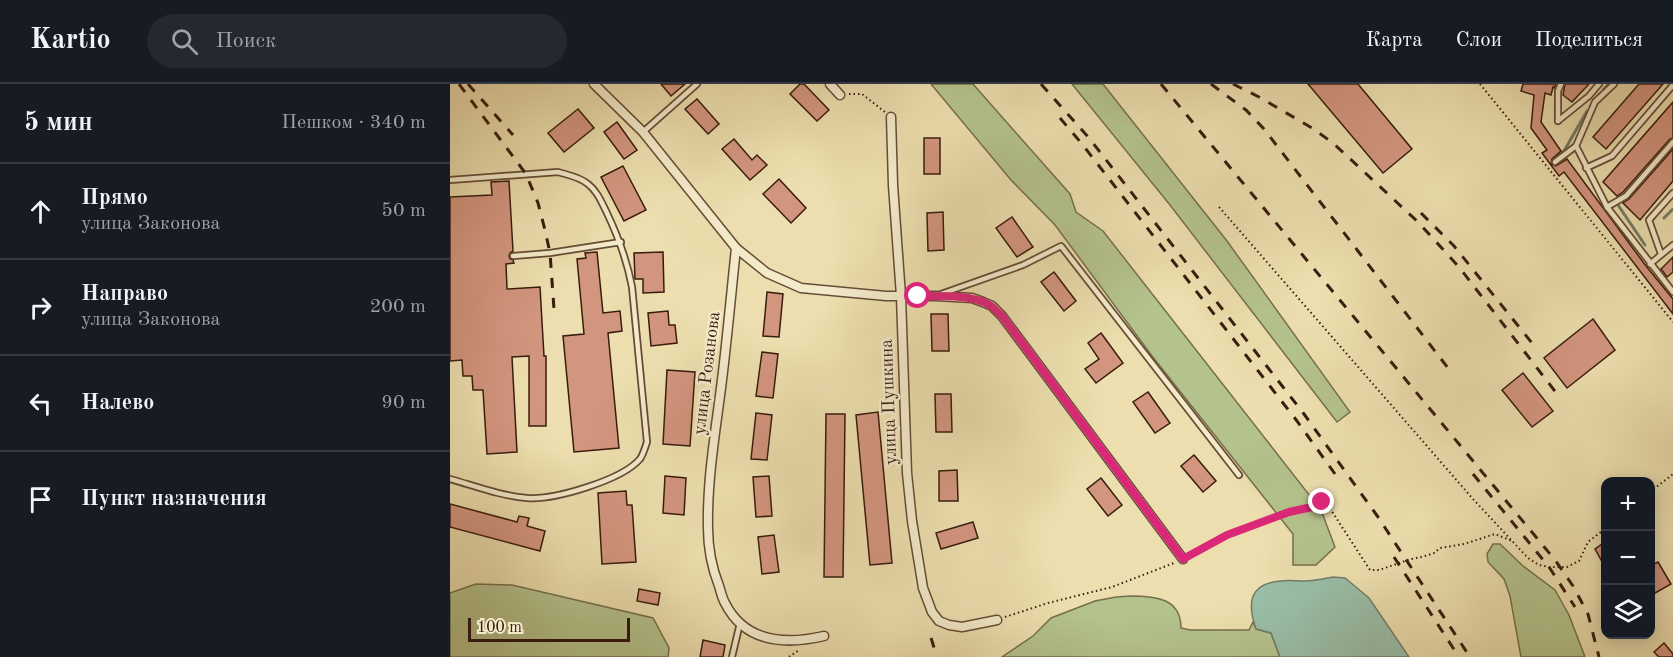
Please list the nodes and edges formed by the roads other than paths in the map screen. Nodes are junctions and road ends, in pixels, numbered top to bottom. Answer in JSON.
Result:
{"nodes":[{"id":1,"x":594,"y":84,"type":"edge"},
{"id":2,"x":697,"y":84,"type":"edge"},
{"id":3,"x":830,"y":84,"type":"edge"},
{"id":4,"x":1561,"y":84,"type":"edge"},
{"id":5,"x":1599,"y":84,"type":"edge"},
{"id":6,"x":1614,"y":84,"type":"edge"},
{"id":7,"x":1673,"y":85,"type":"edge"},
{"id":8,"x":840,"y":95,"type":"road end"},
{"id":9,"x":1589,"y":96,"type":"junction"},
{"id":10,"x":1595,"y":102,"type":"junction"},
{"id":11,"x":891,"y":117,"type":"road end"},
{"id":12,"x":643,"y":132,"type":"junction"},
{"id":13,"x":1673,"y":142,"type":"edge"},
{"id":14,"x":1576,"y":146,"type":"junction"},
{"id":15,"x":1555,"y":162,"type":"dead end"},
{"id":16,"x":1586,"y":168,"type":"junction"},
{"id":17,"x":450,"y":180,"type":"edge"},
{"id":18,"x":1673,"y":193,"type":"edge"},
{"id":19,"x":1607,"y":207,"type":"junction"},
{"id":20,"x":621,"y":242,"type":"junction"},
{"id":21,"x":1673,"y":245,"type":"edge"},
{"id":22,"x":736,"y":248,"type":"junction"},
{"id":23,"x":1661,"y":254,"type":"junction"},
{"id":24,"x":513,"y":256,"type":"dead end"},
{"id":25,"x":1650,"y":264,"type":"junction"},
{"id":26,"x":1673,"y":292,"type":"edge"},
{"id":27,"x":901,"y":296,"type":"junction"},
{"id":28,"x":936,"y":296,"type":"junction"},
{"id":29,"x":1239,"y":475,"type":"dead end"},
{"id":30,"x":450,"y":479,"type":"edge"},
{"id":31,"x":1183,"y":559,"type":"road end"},
{"id":32,"x":997,"y":620,"type":"road end"},
{"id":33,"x":740,"y":624,"type":"junction"},
{"id":34,"x":824,"y":636,"type":"dead end"},
{"id":35,"x":732,"y":657,"type":"edge"}],
"edges":[{"from":1,"to":12,"type":"street"},
{"from":2,"to":12,"type":"lane"},
{"from":3,"to":8,"type":"street"},
{"from":4,"to":9,"type":"lane"},
{"from":5,"to":9,"type":"lane"},
{"from":6,"to":10,"type":"lane"},
{"from":7,"to":16,"type":"lane"},
{"from":9,"to":10,"type":"lane"},
{"from":10,"to":14,"type":"lane"},
{"from":11,"to":27,"type":"street","name":"улица Пушкина"},
{"from":12,"to":22,"type":"street"},
{"from":13,"to":19,"type":"lane"},
{"from":14,"to":15,"type":"lane"},
{"from":14,"to":16,"type":"lane"},
{"from":16,"to":19,"type":"lane"},
{"from":17,"to":20,"type":"lane"},
{"from":18,"to":23,"type":"lane"},
{"from":19,"to":25,"type":"lane"},
{"from":20,"to":24,"type":"lane"},
{"from":20,"to":30,"type":"lane"},
{"from":21,"to":23,"type":"lane"},
{"from":22,"to":27,"type":"street"},
{"from":22,"to":33,"type":"street","name":"улица Розанова"},
{"from":23,"to":25,"type":"lane"},
{"from":25,"to":26,"type":"lane"},
{"from":27,"to":28,"type":"street"},
{"from":27,"to":32,"type":"street","name":"улица Пушкина"},
{"from":28,"to":29,"type":"lane"},
{"from":28,"to":31,"type":"street"},
{"from":33,"to":34,"type":"street","name":"улица Розанова"},
{"from":33,"to":35,"type":"lane"}]}
